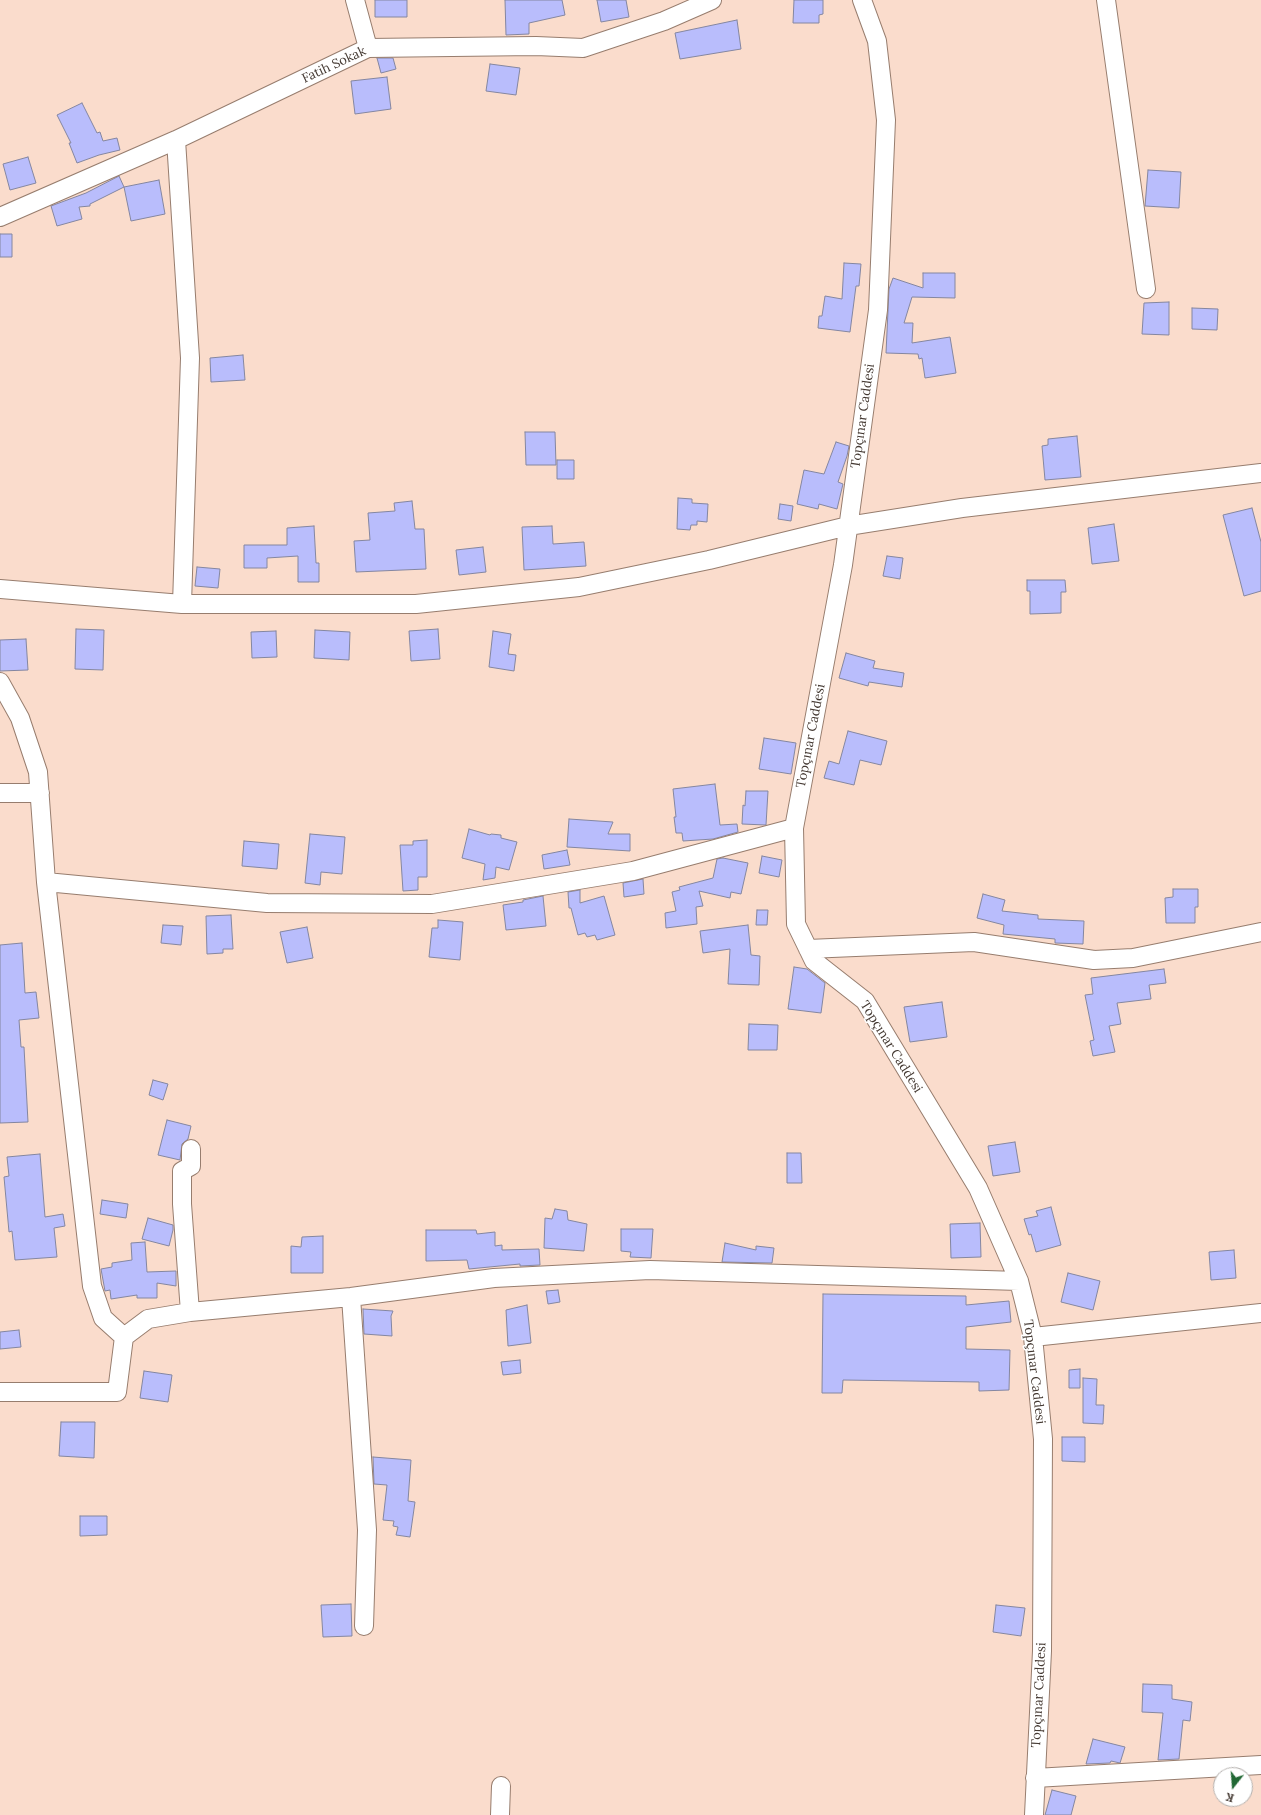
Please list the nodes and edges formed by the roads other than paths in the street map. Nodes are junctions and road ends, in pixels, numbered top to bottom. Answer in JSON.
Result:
{"nodes":[{"id":1,"x":355,"y":0,"type":"edge"},
{"id":2,"x":712,"y":0,"type":"edge"},
{"id":3,"x":862,"y":0,"type":"edge"},
{"id":4,"x":1106,"y":0,"type":"edge"},
{"id":5,"x":368,"y":48,"type":"junction"},
{"id":6,"x":176,"y":140,"type":"junction"},
{"id":7,"x":0,"y":217,"type":"edge"},
{"id":8,"x":1146,"y":289,"type":"dead end"},
{"id":9,"x":1261,"y":473,"type":"edge"},
{"id":10,"x":848,"y":526,"type":"junction"},
{"id":11,"x":0,"y":589,"type":"edge"},
{"id":12,"x":182,"y":604,"type":"junction"},
{"id":13,"x":0,"y":682,"type":"edge"},
{"id":14,"x":0,"y":793,"type":"edge"},
{"id":15,"x":40,"y":793,"type":"junction"},
{"id":16,"x":794,"y":828,"type":"junction"},
{"id":17,"x":46,"y":882,"type":"junction"},
{"id":18,"x":1261,"y":932,"type":"edge"},
{"id":19,"x":808,"y":948,"type":"junction"},
{"id":20,"x":191,"y":1149,"type":"dead end"},
{"id":21,"x":1019,"y":1281,"type":"junction"},
{"id":22,"x":351,"y":1297,"type":"junction"},
{"id":23,"x":190,"y":1312,"type":"junction"},
{"id":24,"x":1261,"y":1313,"type":"edge"},
{"id":25,"x":124,"y":1336,"type":"junction"},
{"id":26,"x":1033,"y":1337,"type":"junction"},
{"id":27,"x":0,"y":1392,"type":"edge"},
{"id":28,"x":364,"y":1626,"type":"dead end"},
{"id":29,"x":1261,"y":1765,"type":"edge"},
{"id":30,"x":1035,"y":1778,"type":"junction"},
{"id":31,"x":501,"y":1786,"type":"dead end"},
{"id":32,"x":500,"y":1815,"type":"edge"},
{"id":33,"x":1034,"y":1815,"type":"edge"}],
"edges":[{"from":1,"to":5,"type":"street"},
{"from":2,"to":5,"type":"street","name":"Fatih Sokak"},
{"from":3,"to":10,"type":"street","name":"Topçınar Caddesi"},
{"from":4,"to":8,"type":"street"},
{"from":5,"to":6,"type":"street","name":"Fatih Sokak"},
{"from":6,"to":7,"type":"street","name":"Fatih Sokak"},
{"from":6,"to":12,"type":"street"},
{"from":9,"to":10,"type":"street"},
{"from":10,"to":12,"type":"street"},
{"from":10,"to":16,"type":"street","name":"Topçınar Caddesi"},
{"from":11,"to":12,"type":"street"},
{"from":13,"to":15,"type":"street"},
{"from":14,"to":15,"type":"street"},
{"from":15,"to":17,"type":"street"},
{"from":16,"to":17,"type":"street"},
{"from":16,"to":19,"type":"street","name":"Topçınar Caddesi"},
{"from":17,"to":25,"type":"street"},
{"from":18,"to":19,"type":"street"},
{"from":19,"to":21,"type":"street","name":"Topçınar Caddesi"},
{"from":20,"to":23,"type":"street"},
{"from":21,"to":22,"type":"street"},
{"from":21,"to":26,"type":"street","name":"Topçınar Caddesi"},
{"from":22,"to":23,"type":"street"},
{"from":22,"to":28,"type":"street"},
{"from":23,"to":25,"type":"street"},
{"from":24,"to":26,"type":"street"},
{"from":25,"to":27,"type":"street"},
{"from":26,"to":30,"type":"street","name":"Topçınar Caddesi"},
{"from":29,"to":30,"type":"street"},
{"from":30,"to":33,"type":"street","name":"Topçınar Caddesi"},
{"from":31,"to":32,"type":"street"}]}
